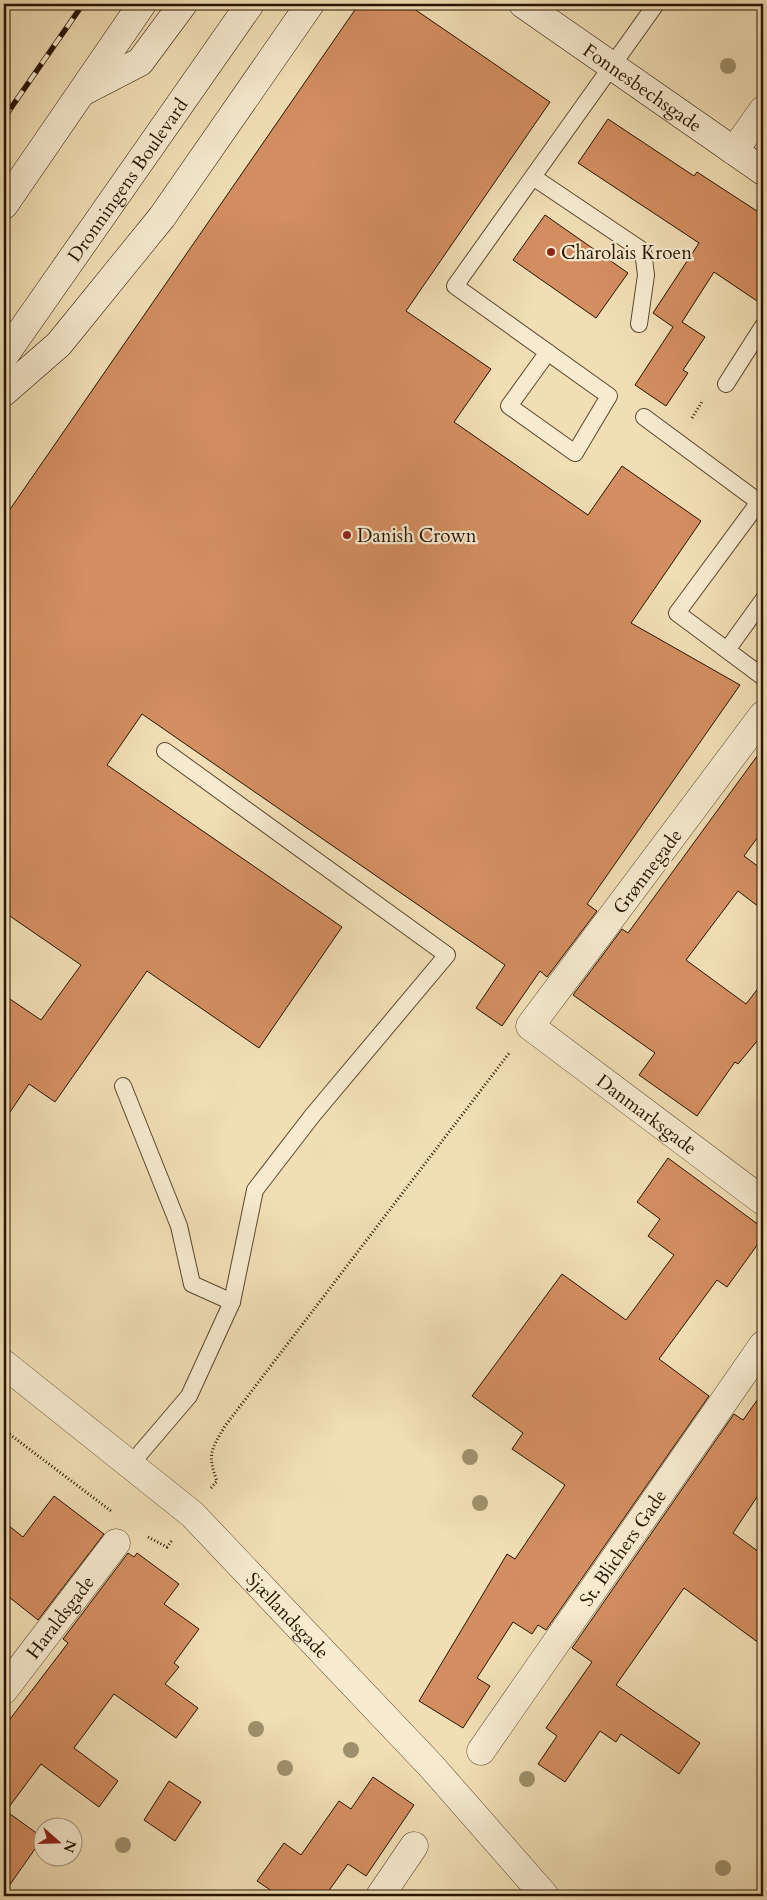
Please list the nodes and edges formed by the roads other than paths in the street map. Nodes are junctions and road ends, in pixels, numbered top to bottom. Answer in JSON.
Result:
{"nodes":[{"id":1,"x":142,"y":4,"type":"edge"},
{"id":2,"x":183,"y":4,"type":"edge"},
{"id":3,"x":250,"y":4,"type":"edge"},
{"id":4,"x":310,"y":4,"type":"edge"},
{"id":5,"x":523,"y":4,"type":"edge"},
{"id":6,"x":656,"y":4,"type":"edge"},
{"id":7,"x":612,"y":66,"type":"junction"},
{"id":8,"x":80,"y":92,"type":"junction"},
{"id":9,"x":763,"y":110,"type":"edge"},
{"id":10,"x":734,"y":151,"type":"junction"},
{"id":11,"x":763,"y":172,"type":"edge"},
{"id":12,"x":533,"y":177,"type":"junction"},
{"id":13,"x":4,"y":205,"type":"edge"},
{"id":14,"x":639,"y":324,"type":"dead end"},
{"id":15,"x":763,"y":326,"type":"edge"},
{"id":16,"x":548,"y":352,"type":"junction"},
{"id":17,"x":4,"y":356,"type":"edge"},
{"id":18,"x":726,"y":384,"type":"road end"},
{"id":19,"x":4,"y":392,"type":"edge"},
{"id":20,"x":644,"y":417,"type":"dead end"},
{"id":21,"x":761,"y":504,"type":"edge"},
{"id":22,"x":763,"y":600,"type":"edge"},
{"id":23,"x":727,"y":650,"type":"junction"},
{"id":24,"x":763,"y":677,"type":"edge"},
{"id":25,"x":763,"y":715,"type":"edge"},
{"id":26,"x":165,"y":752,"type":"dead end"},
{"id":27,"x":530,"y":1026,"type":"joint"},
{"id":28,"x":123,"y":1086,"type":"dead end"},
{"id":29,"x":763,"y":1202,"type":"edge"},
{"id":30,"x":232,"y":1302,"type":"junction"},
{"id":31,"x":763,"y":1345,"type":"edge"},
{"id":32,"x":4,"y":1364,"type":"edge"},
{"id":33,"x":130,"y":1464,"type":"junction"},
{"id":34,"x":117,"y":1530,"type":"road end"},
{"id":35,"x":4,"y":1690,"type":"edge"},
{"id":36,"x":481,"y":1751,"type":"dead end"},
{"id":37,"x":414,"y":1846,"type":"dead end"},
{"id":38,"x":380,"y":1896,"type":"edge"},
{"id":39,"x":545,"y":1896,"type":"edge"}],
"edges":[{"from":1,"to":8,"type":"street"},
{"from":2,"to":8,"type":"street"},
{"from":3,"to":17,"type":"street","name":"Dronningens Boulevard"},
{"from":4,"to":19,"type":"street"},
{"from":5,"to":7,"type":"street","name":"Fonnesbechsgade"},
{"from":6,"to":7,"type":"lane"},
{"from":7,"to":10,"type":"street","name":"Fonnesbechsgade"},
{"from":7,"to":12,"type":"lane"},
{"from":8,"to":13,"type":"street"},
{"from":9,"to":10,"type":"street"},
{"from":10,"to":11,"type":"street","name":"Fonnesbechsgade"},
{"from":12,"to":14,"type":"lane"},
{"from":12,"to":16,"type":"lane"},
{"from":15,"to":18,"type":"lane"},
{"from":16,"to":16,"type":"lane"},
{"from":20,"to":21,"type":"lane"},
{"from":21,"to":23,"type":"lane"},
{"from":22,"to":23,"type":"lane"},
{"from":23,"to":24,"type":"lane"},
{"from":25,"to":27,"type":"street","name":"Grønnegade"},
{"from":26,"to":30,"type":"lane"},
{"from":27,"to":29,"type":"street","name":"Danmarksgade"},
{"from":28,"to":30,"type":"lane"},
{"from":30,"to":33,"type":"lane"},
{"from":31,"to":36,"type":"street","name":"St. Blichers Gade"},
{"from":32,"to":33,"type":"street","name":"Sjællandsgade"},
{"from":33,"to":39,"type":"street","name":"Sjællandsgade"},
{"from":34,"to":35,"type":"street","name":"Haraldsgade"},
{"from":37,"to":38,"type":"street"}]}
